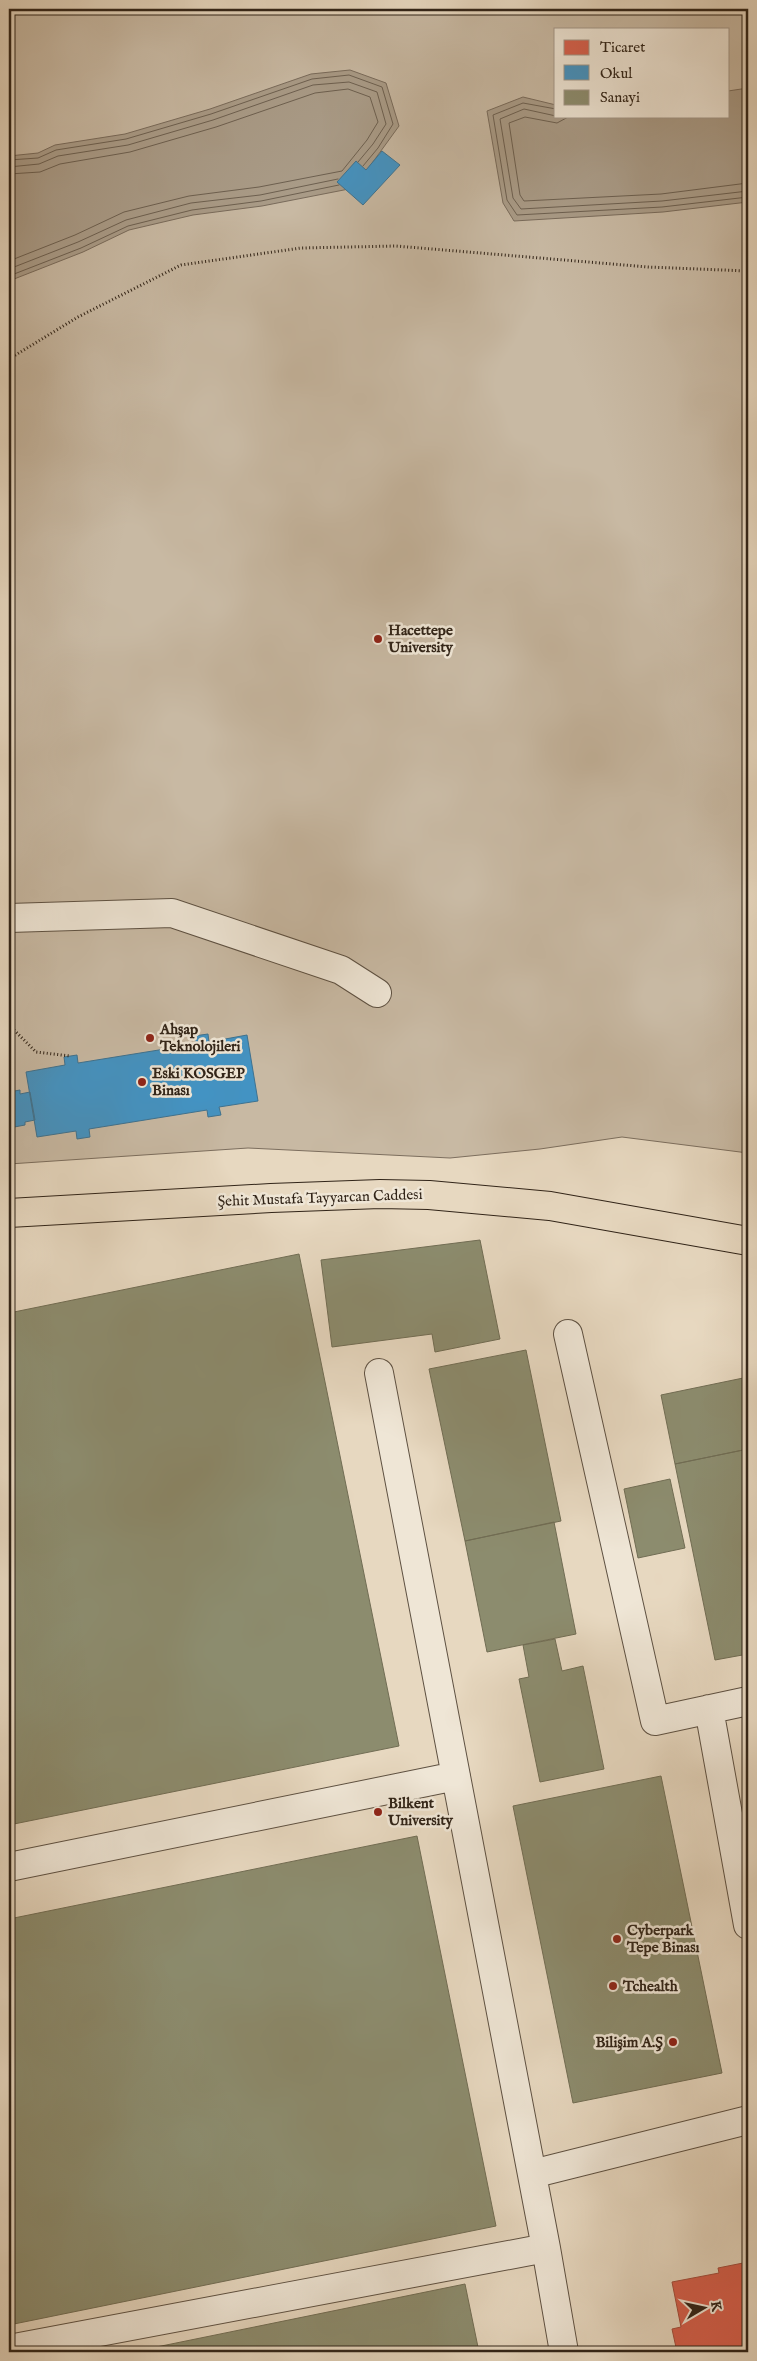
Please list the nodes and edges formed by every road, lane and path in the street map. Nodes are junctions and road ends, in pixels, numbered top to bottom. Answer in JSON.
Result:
{"nodes":[{"id":1,"x":748,"y":272,"type":"edge"},
{"id":2,"x":9,"y":359,"type":"edge"},
{"id":3,"x":9,"y":918,"type":"edge"},
{"id":4,"x":378,"y":993,"type":"dead end"},
{"id":5,"x":9,"y":1025,"type":"edge"},
{"id":6,"x":70,"y":1056,"type":"dead end"},
{"id":7,"x":9,"y":1213,"type":"edge"},
{"id":8,"x":748,"y":1241,"type":"edge"},
{"id":9,"x":568,"y":1334,"type":"dead end"},
{"id":10,"x":379,"y":1373,"type":"dead end"},
{"id":11,"x":748,"y":1701,"type":"edge"},
{"id":12,"x":710,"y":1709,"type":"junction"},
{"id":13,"x":456,"y":1776,"type":"junction"},
{"id":14,"x":9,"y":1867,"type":"edge"},
{"id":15,"x":748,"y":1925,"type":"edge"},
{"id":16,"x":748,"y":2120,"type":"edge"},
{"id":17,"x":532,"y":2174,"type":"junction"},
{"id":18,"x":546,"y":2248,"type":"junction"},
{"id":19,"x":9,"y":2349,"type":"edge"},
{"id":20,"x":564,"y":2352,"type":"edge"}],
"edges":[{"from":1,"to":2,"type":"path"},
{"from":3,"to":4,"type":"lane"},
{"from":5,"to":6,"type":"path"},
{"from":7,"to":8,"type":"main road","name":"Şehit Mustafa Tayyarcan Caddesi"},
{"from":9,"to":12,"type":"lane"},
{"from":10,"to":13,"type":"lane"},
{"from":11,"to":12,"type":"lane"},
{"from":12,"to":15,"type":"lane"},
{"from":13,"to":14,"type":"lane"},
{"from":13,"to":17,"type":"lane"},
{"from":16,"to":17,"type":"lane"},
{"from":17,"to":18,"type":"lane"},
{"from":18,"to":19,"type":"lane"},
{"from":18,"to":20,"type":"lane"}]}
